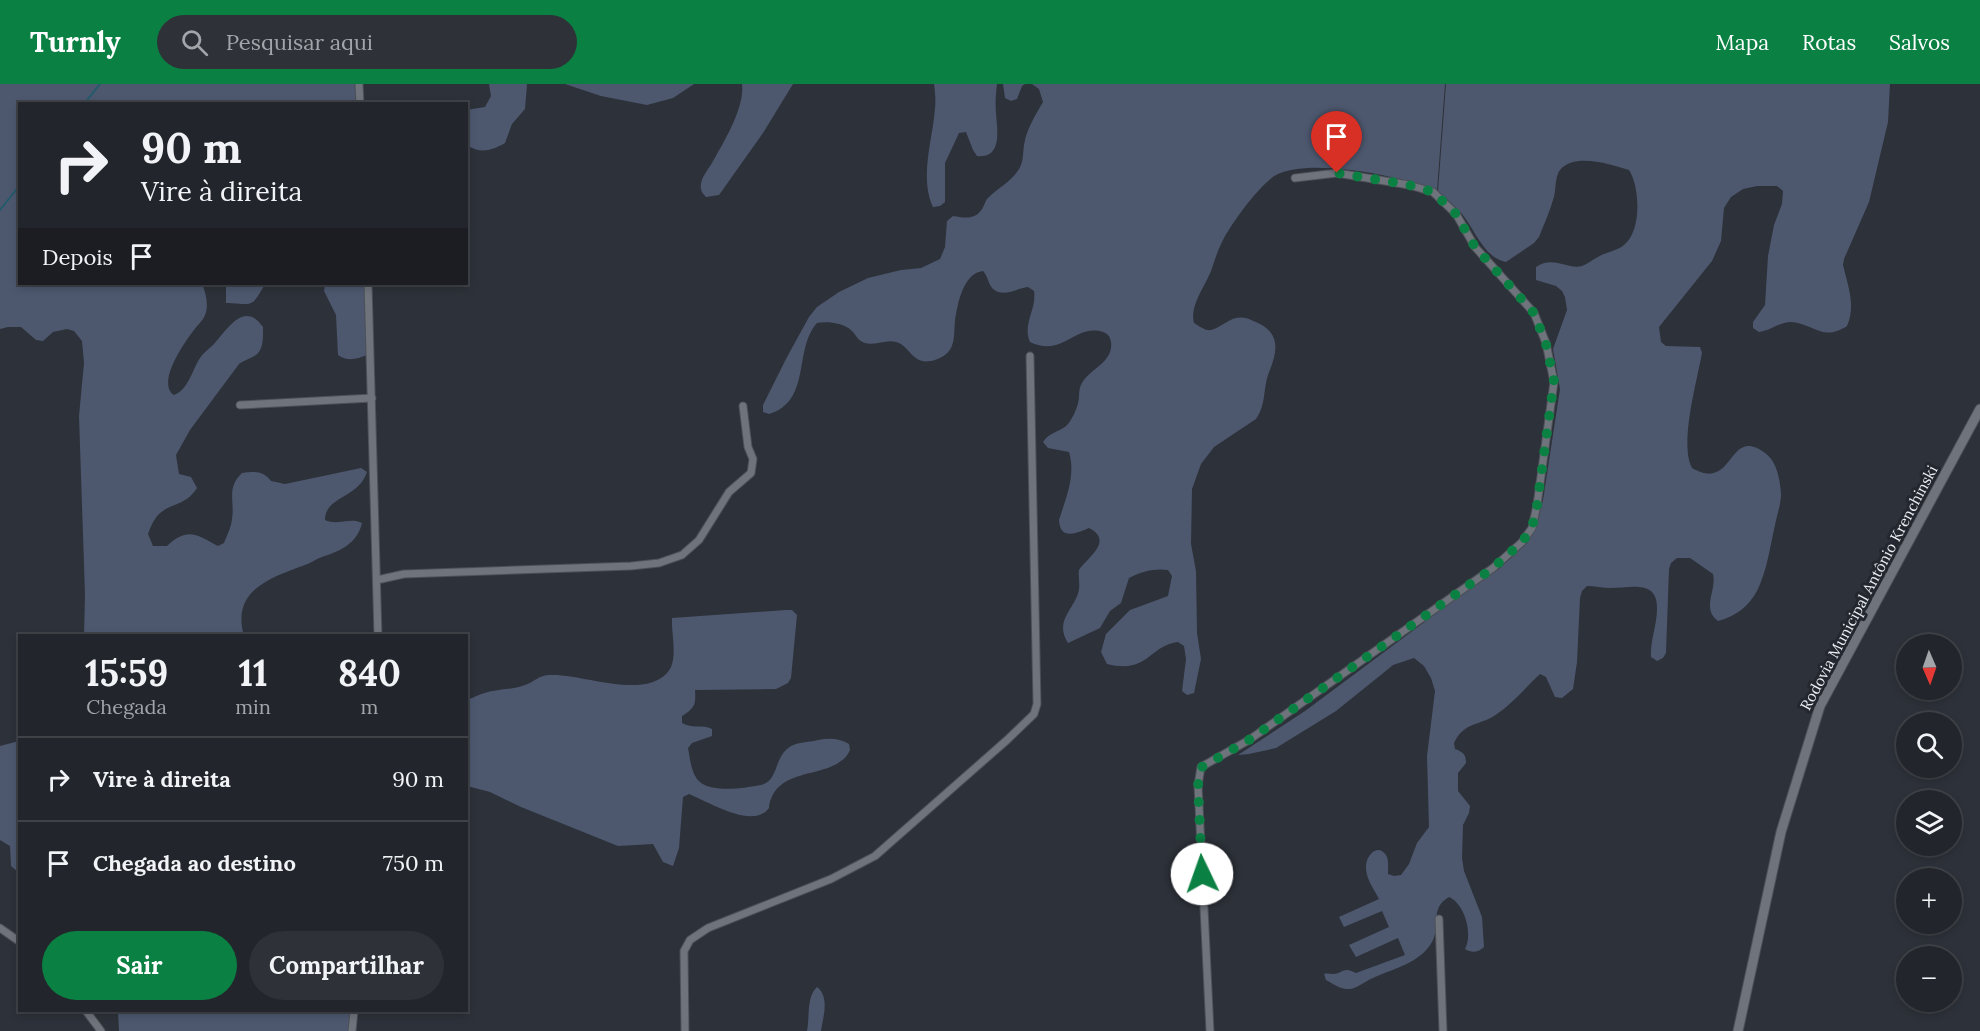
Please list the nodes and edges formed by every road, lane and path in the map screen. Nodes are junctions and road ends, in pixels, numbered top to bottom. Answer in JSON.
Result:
{"nodes":[{"id":1,"x":359,"y":84,"type":"edge"},
{"id":2,"x":360,"y":102,"type":"edge"},
{"id":3,"x":1295,"y":178,"type":"dead end"},
{"id":4,"x":368,"y":285,"type":"edge"},
{"id":5,"x":1030,"y":356,"type":"dead end"},
{"id":6,"x":372,"y":398,"type":"junction"},
{"id":7,"x":240,"y":405,"type":"dead end"},
{"id":8,"x":743,"y":406,"type":"dead end"},
{"id":9,"x":1980,"y":410,"type":"edge"},
{"id":10,"x":377,"y":580,"type":"junction"},
{"id":11,"x":378,"y":634,"type":"edge"},
{"id":12,"x":1439,"y":919,"type":"dead end"},
{"id":13,"x":0,"y":928,"type":"edge"},
{"id":14,"x":18,"y":941,"type":"edge"},
{"id":15,"x":87,"y":1012,"type":"edge"},
{"id":16,"x":354,"y":1012,"type":"edge"},
{"id":17,"x":101,"y":1031,"type":"edge"},
{"id":18,"x":352,"y":1031,"type":"edge"},
{"id":19,"x":685,"y":1031,"type":"edge"},
{"id":20,"x":1209,"y":1031,"type":"edge"},
{"id":21,"x":1443,"y":1031,"type":"edge"},
{"id":22,"x":1738,"y":1031,"type":"edge"}],
"edges":[{"from":1,"to":2,"type":"street"},
{"from":3,"to":20,"type":"street"},
{"from":4,"to":6,"type":"street"},
{"from":5,"to":19,"type":"street"},
{"from":6,"to":7,"type":"street"},
{"from":6,"to":10,"type":"street"},
{"from":8,"to":10,"type":"street"},
{"from":9,"to":22,"type":"main road","name":"Rodovia Municipal Antônio Krenchinski"},
{"from":10,"to":11,"type":"street"},
{"from":12,"to":21,"type":"street"},
{"from":13,"to":14,"type":"street"},
{"from":15,"to":17,"type":"street"},
{"from":16,"to":18,"type":"street"}]}
